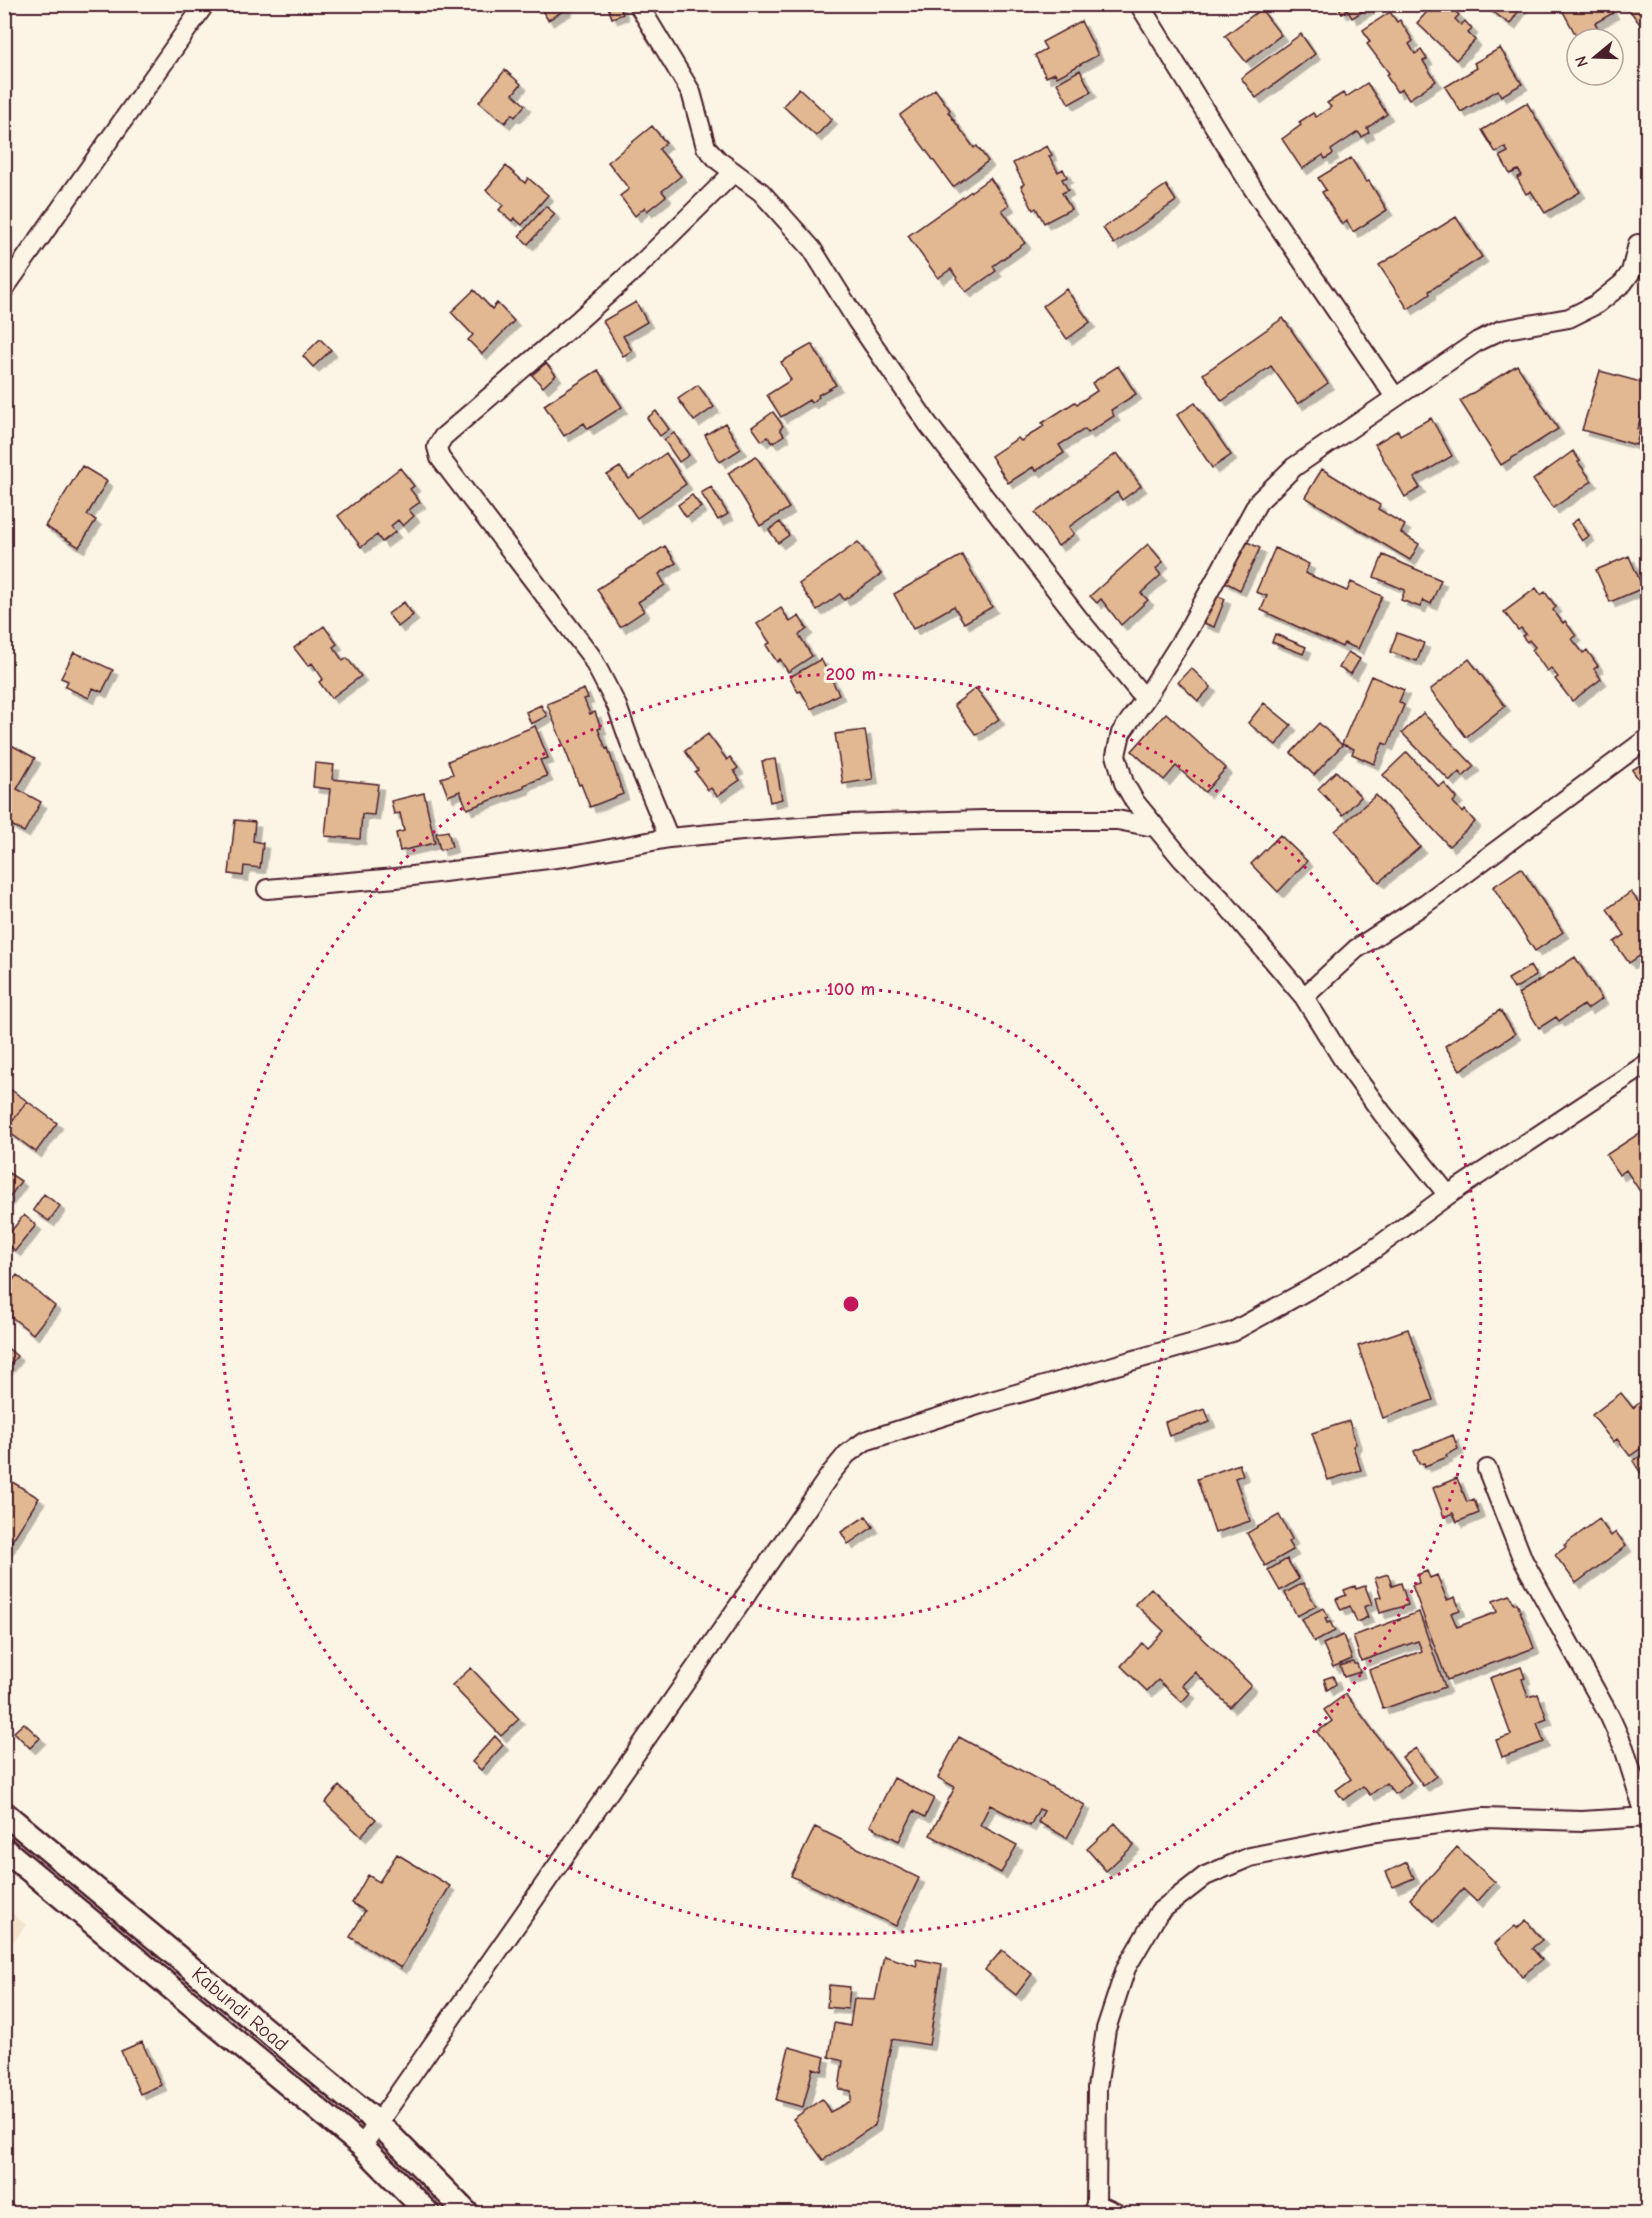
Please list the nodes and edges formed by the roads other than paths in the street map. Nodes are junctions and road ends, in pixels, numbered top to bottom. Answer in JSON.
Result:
{"nodes":[{"id":1,"x":205,"y":4,"type":"edge"},
{"id":2,"x":638,"y":4,"type":"edge"},
{"id":3,"x":1138,"y":4,"type":"edge"},
{"id":4,"x":734,"y":172,"type":"junction"},
{"id":5,"x":1638,"y":244,"type":"dead end"},
{"id":6,"x":4,"y":289,"type":"edge"},
{"id":7,"x":1395,"y":397,"type":"junction"},
{"id":8,"x":1145,"y":699,"type":"junction"},
{"id":9,"x":1647,"y":738,"type":"edge"},
{"id":10,"x":1154,"y":827,"type":"junction"},
{"id":11,"x":669,"y":838,"type":"junction"},
{"id":12,"x":267,"y":889,"type":"dead end"},
{"id":13,"x":1304,"y":997,"type":"junction"},
{"id":14,"x":1647,"y":1063,"type":"edge"},
{"id":15,"x":1448,"y":1195,"type":"junction"},
{"id":16,"x":1487,"y":1469,"type":"dead end"},
{"id":17,"x":4,"y":1813,"type":"edge"},
{"id":18,"x":1647,"y":1817,"type":"edge"},
{"id":19,"x":4,"y":1849,"type":"edge"},
{"id":20,"x":378,"y":2123,"type":"junction"},
{"id":21,"x":362,"y":2146,"type":"junction"},
{"id":22,"x":1094,"y":2209,"type":"edge"},
{"id":23,"x":429,"y":2214,"type":"edge"},
{"id":24,"x":468,"y":2214,"type":"edge"},
{"id":25,"x":1118,"y":2214,"type":"edge"}],
"edges":[{"from":1,"to":6,"type":"street"},
{"from":2,"to":4,"type":"street"},
{"from":3,"to":7,"type":"street"},
{"from":4,"to":8,"type":"street"},
{"from":4,"to":11,"type":"street"},
{"from":5,"to":7,"type":"street"},
{"from":7,"to":8,"type":"street"},
{"from":8,"to":10,"type":"street"},
{"from":9,"to":13,"type":"street"},
{"from":10,"to":11,"type":"street"},
{"from":10,"to":13,"type":"street"},
{"from":11,"to":12,"type":"street"},
{"from":13,"to":15,"type":"street"},
{"from":14,"to":15,"type":"street"},
{"from":15,"to":20,"type":"street"},
{"from":16,"to":18,"type":"street"},
{"from":17,"to":20,"type":"street","name":"Kabundi Road"},
{"from":18,"to":22,"type":"street"},
{"from":19,"to":21,"type":"street","name":"Kabundi Road"},
{"from":20,"to":21,"type":"street"},
{"from":20,"to":24,"type":"street","name":"Kabundi Road"},
{"from":21,"to":23,"type":"street","name":"Kabundi Road"},
{"from":22,"to":25,"type":"street"}]}
